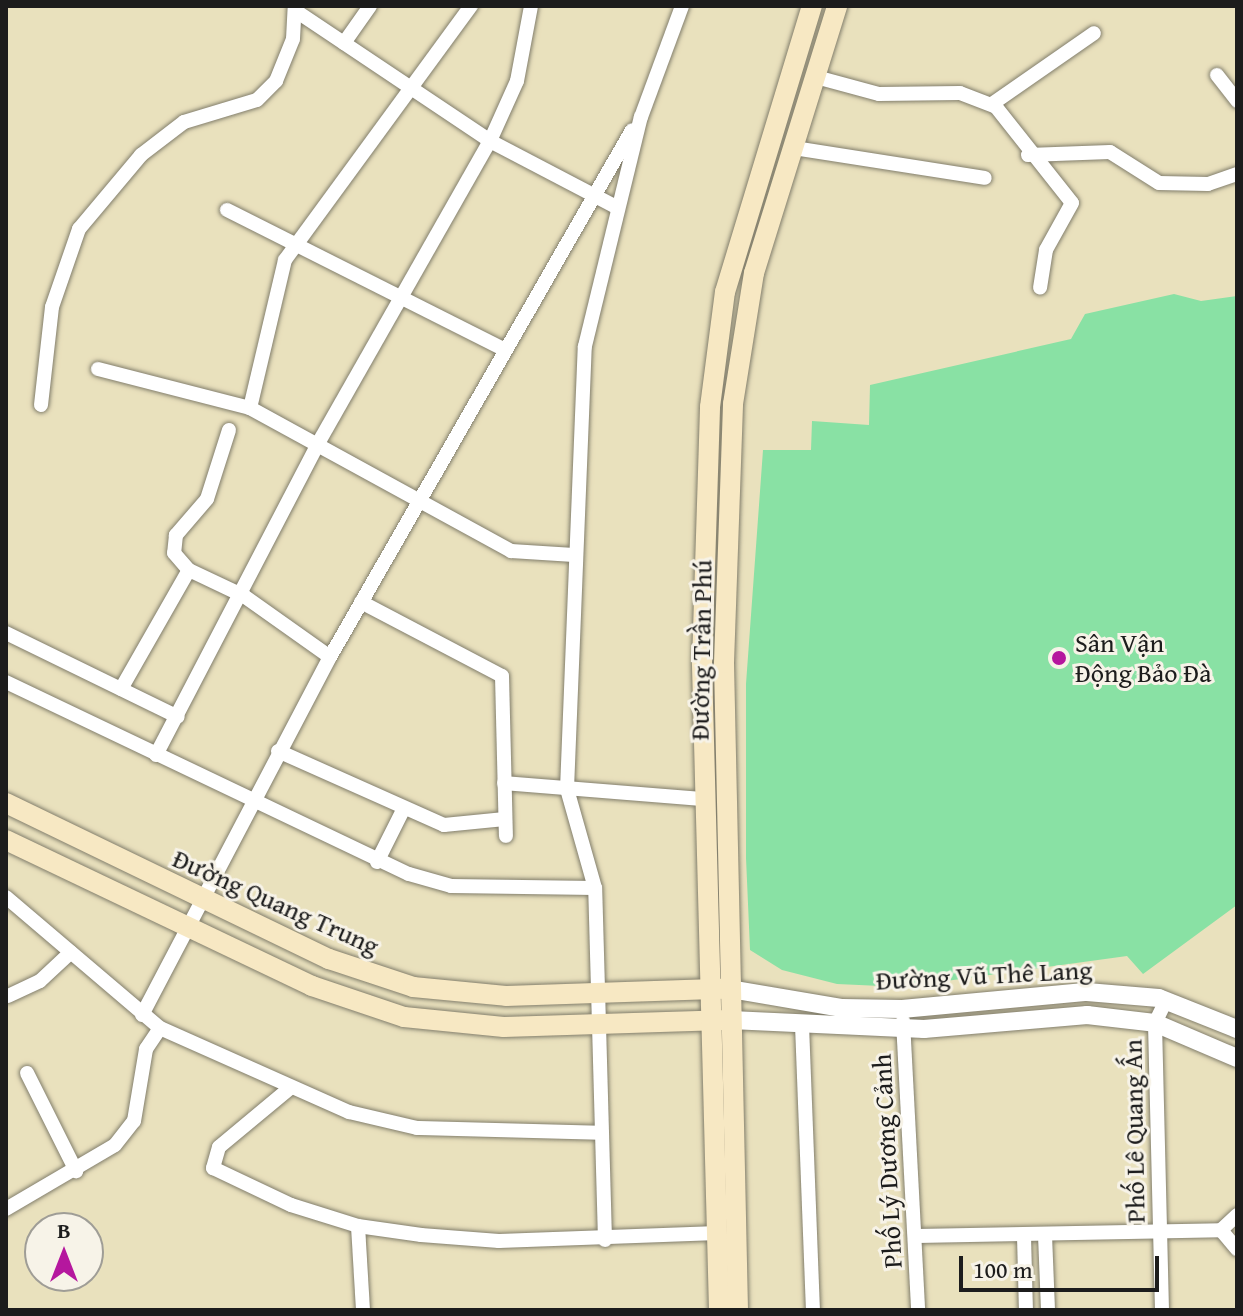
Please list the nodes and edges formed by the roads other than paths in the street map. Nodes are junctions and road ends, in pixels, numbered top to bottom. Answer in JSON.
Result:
{"nodes":[{"id":1,"x":370,"y":6,"type":"edge"},
{"id":2,"x":471,"y":6,"type":"edge"},
{"id":3,"x":531,"y":6,"type":"edge"},
{"id":4,"x":682,"y":6,"type":"edge"},
{"id":5,"x":812,"y":6,"type":"edge"},
{"id":6,"x":837,"y":6,"type":"edge"},
{"id":7,"x":296,"y":9,"type":"edge"},
{"id":8,"x":1094,"y":33,"type":"dead end"},
{"id":9,"x":344,"y":43,"type":"junction"},
{"id":10,"x":1217,"y":75,"type":"dead end"},
{"id":11,"x":816,"y":77,"type":"junction"},
{"id":12,"x":406,"y":90,"type":"junction"},
{"id":13,"x":1237,"y":101,"type":"edge"},
{"id":14,"x":992,"y":104,"type":"junction"},
{"id":15,"x":641,"y":117,"type":"junction"},
{"id":16,"x":490,"y":141,"type":"junction"},
{"id":17,"x":794,"y":148,"type":"junction"},
{"id":18,"x":1028,"y":155,"type":"junction"},
{"id":19,"x":1237,"y":174,"type":"edge"},
{"id":20,"x":985,"y":178,"type":"dead end"},
{"id":21,"x":592,"y":195,"type":"junction"},
{"id":22,"x":618,"y":208,"type":"junction"},
{"id":23,"x":227,"y":210,"type":"dead end"},
{"id":24,"x":296,"y":243,"type":"junction"},
{"id":25,"x":1040,"y":288,"type":"dead end"},
{"id":26,"x":405,"y":299,"type":"junction"},
{"id":27,"x":503,"y":349,"type":"junction"},
{"id":28,"x":98,"y":369,"type":"dead end"},
{"id":29,"x":41,"y":405,"type":"dead end"},
{"id":30,"x":250,"y":408,"type":"junction"},
{"id":31,"x":229,"y":430,"type":"dead end"},
{"id":32,"x":316,"y":447,"type":"junction"},
{"id":33,"x":417,"y":502,"type":"junction"},
{"id":34,"x":574,"y":555,"type":"junction"},
{"id":35,"x":189,"y":570,"type":"junction"},
{"id":36,"x":244,"y":596,"type":"junction"},
{"id":37,"x":361,"y":602,"type":"junction"},
{"id":38,"x":6,"y":633,"type":"edge"},
{"id":39,"x":330,"y":657,"type":"junction"},
{"id":40,"x":6,"y":682,"type":"edge"},
{"id":41,"x":121,"y":689,"type":"junction"},
{"id":42,"x":178,"y":717,"type":"junction"},
{"id":43,"x":278,"y":751,"type":"junction"},
{"id":44,"x":156,"y":755,"type":"junction"},
{"id":45,"x":504,"y":783,"type":"junction"},
{"id":46,"x":567,"y":789,"type":"junction"},
{"id":47,"x":704,"y":799,"type":"junction"},
{"id":48,"x":6,"y":803,"type":"edge"},
{"id":49,"x":249,"y":804,"type":"junction"},
{"id":50,"x":403,"y":810,"type":"junction"},
{"id":51,"x":505,"y":819,"type":"junction"},
{"id":52,"x":506,"y":836,"type":"dead end"},
{"id":53,"x":6,"y":840,"type":"edge"},
{"id":54,"x":377,"y":862,"type":"junction"},
{"id":55,"x":595,"y":888,"type":"junction"},
{"id":56,"x":6,"y":897,"type":"edge"},
{"id":57,"x":202,"y":898,"type":"junction"},
{"id":58,"x":187,"y":928,"type":"junction"},
{"id":59,"x":71,"y":952,"type":"junction"},
{"id":60,"x":709,"y":989,"type":"junction"},
{"id":61,"x":730,"y":989,"type":"junction"},
{"id":62,"x":602,"y":993,"type":"junction"},
{"id":63,"x":8,"y":996,"type":"edge"},
{"id":64,"x":1166,"y":1000,"type":"junction"},
{"id":65,"x":902,"y":1009,"type":"junction"},
{"id":66,"x":142,"y":1015,"type":"junction"},
{"id":67,"x":731,"y":1020,"type":"junction"},
{"id":68,"x":710,"y":1021,"type":"junction"},
{"id":69,"x":1155,"y":1023,"type":"junction"},
{"id":70,"x":802,"y":1025,"type":"junction"},
{"id":71,"x":603,"y":1026,"type":"junction"},
{"id":72,"x":160,"y":1028,"type":"junction"},
{"id":73,"x":1237,"y":1029,"type":"edge"},
{"id":74,"x":903,"y":1030,"type":"junction"},
{"id":75,"x":1237,"y":1058,"type":"edge"},
{"id":76,"x":27,"y":1073,"type":"dead end"},
{"id":77,"x":290,"y":1088,"type":"junction"},
{"id":78,"x":602,"y":1133,"type":"junction"},
{"id":79,"x":76,"y":1171,"type":"junction"},
{"id":80,"x":6,"y":1209,"type":"edge"},
{"id":81,"x":1237,"y":1215,"type":"edge"},
{"id":82,"x":358,"y":1226,"type":"junction"},
{"id":83,"x":1221,"y":1230,"type":"junction"},
{"id":84,"x":718,"y":1233,"type":"junction"},
{"id":85,"x":1160,"y":1233,"type":"junction"},
{"id":86,"x":1045,"y":1235,"type":"junction"},
{"id":87,"x":917,"y":1236,"type":"junction"},
{"id":88,"x":1024,"y":1236,"type":"junction"},
{"id":89,"x":605,"y":1240,"type":"junction"},
{"id":90,"x":1237,"y":1249,"type":"edge"},
{"id":91,"x":363,"y":1310,"type":"edge"},
{"id":92,"x":719,"y":1310,"type":"edge"},
{"id":93,"x":738,"y":1310,"type":"edge"},
{"id":94,"x":813,"y":1310,"type":"edge"},
{"id":95,"x":918,"y":1310,"type":"edge"},
{"id":96,"x":1026,"y":1310,"type":"edge"},
{"id":97,"x":1048,"y":1310,"type":"edge"},
{"id":98,"x":1162,"y":1310,"type":"edge"}],
"edges":[{"from":1,"to":9,"type":"street"},
{"from":2,"to":12,"type":"street"},
{"from":3,"to":16,"type":"street"},
{"from":4,"to":15,"type":"street"},
{"from":5,"to":47,"type":"main road","name":"Đường Trần Phú"},
{"from":6,"to":11,"type":"main road","name":"Đường Trần Phú"},
{"from":7,"to":9,"type":"street"},
{"from":7,"to":29,"type":"street"},
{"from":8,"to":14,"type":"street"},
{"from":9,"to":12,"type":"street"},
{"from":10,"to":13,"type":"street"},
{"from":11,"to":14,"type":"street"},
{"from":11,"to":17,"type":"main road","name":"Đường Trần Phú"},
{"from":12,"to":16,"type":"street"},
{"from":12,"to":24,"type":"street"},
{"from":14,"to":18,"type":"street"},
{"from":15,"to":21,"type":"street"},
{"from":15,"to":22,"type":"street"},
{"from":16,"to":21,"type":"street"},
{"from":16,"to":26,"type":"street"},
{"from":17,"to":20,"type":"street"},
{"from":17,"to":61,"type":"main road","name":"Đường Trần Phú"},
{"from":18,"to":19,"type":"street"},
{"from":18,"to":25,"type":"street"},
{"from":21,"to":22,"type":"street"},
{"from":21,"to":27,"type":"street"},
{"from":22,"to":34,"type":"street"},
{"from":23,"to":24,"type":"street"},
{"from":24,"to":26,"type":"street"},
{"from":24,"to":30,"type":"street"},
{"from":26,"to":27,"type":"street"},
{"from":26,"to":32,"type":"street"},
{"from":27,"to":33,"type":"street"},
{"from":28,"to":30,"type":"street"},
{"from":30,"to":32,"type":"street"},
{"from":31,"to":35,"type":"street"},
{"from":32,"to":33,"type":"street"},
{"from":32,"to":36,"type":"street"},
{"from":33,"to":34,"type":"street"},
{"from":33,"to":37,"type":"street"},
{"from":34,"to":46,"type":"street"},
{"from":35,"to":36,"type":"street"},
{"from":35,"to":41,"type":"street"},
{"from":36,"to":39,"type":"street"},
{"from":36,"to":42,"type":"street"},
{"from":37,"to":39,"type":"street"},
{"from":37,"to":45,"type":"street"},
{"from":38,"to":41,"type":"street"},
{"from":39,"to":43,"type":"street"},
{"from":40,"to":44,"type":"street"},
{"from":41,"to":42,"type":"street"},
{"from":42,"to":44,"type":"street"},
{"from":43,"to":49,"type":"street"},
{"from":43,"to":50,"type":"street"},
{"from":44,"to":49,"type":"street"},
{"from":45,"to":46,"type":"street"},
{"from":45,"to":51,"type":"street"},
{"from":46,"to":47,"type":"street"},
{"from":46,"to":55,"type":"street"},
{"from":47,"to":60,"type":"main road","name":"Đường Trần Phú"},
{"from":48,"to":57,"type":"main road","name":"Đường Quang Trung"},
{"from":49,"to":54,"type":"street"},
{"from":49,"to":57,"type":"street"},
{"from":50,"to":51,"type":"street"},
{"from":50,"to":54,"type":"street"},
{"from":51,"to":52,"type":"street"},
{"from":53,"to":58,"type":"main road"},
{"from":54,"to":55,"type":"street"},
{"from":55,"to":62,"type":"street"},
{"from":56,"to":59,"type":"street"},
{"from":57,"to":58,"type":"street"},
{"from":57,"to":62,"type":"main road","name":"Đường Quang Trung"},
{"from":58,"to":66,"type":"street"},
{"from":58,"to":71,"type":"main road"},
{"from":59,"to":63,"type":"street"},
{"from":59,"to":66,"type":"street"},
{"from":60,"to":61,"type":"main road","name":"Đường Quang Trung"},
{"from":60,"to":62,"type":"main road","name":"Đường Quang Trung"},
{"from":60,"to":68,"type":"main road","name":"Đường Trần Phú"},
{"from":61,"to":65,"type":"street","name":"Đường Vũ Thê Lang"},
{"from":61,"to":67,"type":"main road","name":"Đường Trần Phú"},
{"from":62,"to":71,"type":"street"},
{"from":64,"to":65,"type":"street","name":"Đường Vũ Thê Lang"},
{"from":64,"to":69,"type":"street","name":"Phố Lê Quang Ấn"},
{"from":64,"to":73,"type":"street","name":"Đường Vũ Thê Lang"},
{"from":65,"to":74,"type":"street","name":"Phố Lý Dương Cảnh"},
{"from":66,"to":72,"type":"street"},
{"from":67,"to":68,"type":"main road"},
{"from":67,"to":70,"type":"street","name":"Đường Vũ Thê Lang"},
{"from":67,"to":93,"type":"main road","name":"Đường Trần Phú"},
{"from":68,"to":71,"type":"main road"},
{"from":68,"to":84,"type":"main road","name":"Đường Trần Phú"},
{"from":69,"to":74,"type":"street","name":"Đường Vũ Thê Lang"},
{"from":69,"to":75,"type":"street","name":"Đường Vũ Thê Lang"},
{"from":69,"to":85,"type":"street","name":"Phố Lê Quang Ấn"},
{"from":70,"to":74,"type":"street","name":"Đường Vũ Thê Lang"},
{"from":70,"to":94,"type":"street"},
{"from":71,"to":78,"type":"street"},
{"from":72,"to":77,"type":"street"},
{"from":72,"to":79,"type":"street"},
{"from":74,"to":87,"type":"street","name":"Phố Lý Dương Cảnh"},
{"from":76,"to":79,"type":"street"},
{"from":77,"to":78,"type":"street"},
{"from":77,"to":82,"type":"street"},
{"from":78,"to":89,"type":"street"},
{"from":79,"to":80,"type":"street"},
{"from":81,"to":83,"type":"street"},
{"from":82,"to":89,"type":"street"},
{"from":82,"to":91,"type":"street"},
{"from":83,"to":85,"type":"street"},
{"from":83,"to":90,"type":"street"},
{"from":84,"to":89,"type":"street"},
{"from":84,"to":92,"type":"main road","name":"Đường Trần Phú"},
{"from":85,"to":86,"type":"street"},
{"from":85,"to":98,"type":"street","name":"Phố Lê Quang Ấn"},
{"from":86,"to":88,"type":"street"},
{"from":86,"to":97,"type":"street"},
{"from":87,"to":88,"type":"street"},
{"from":87,"to":95,"type":"street","name":"Phố Lý Dương Cảnh"},
{"from":88,"to":96,"type":"street"}]}
